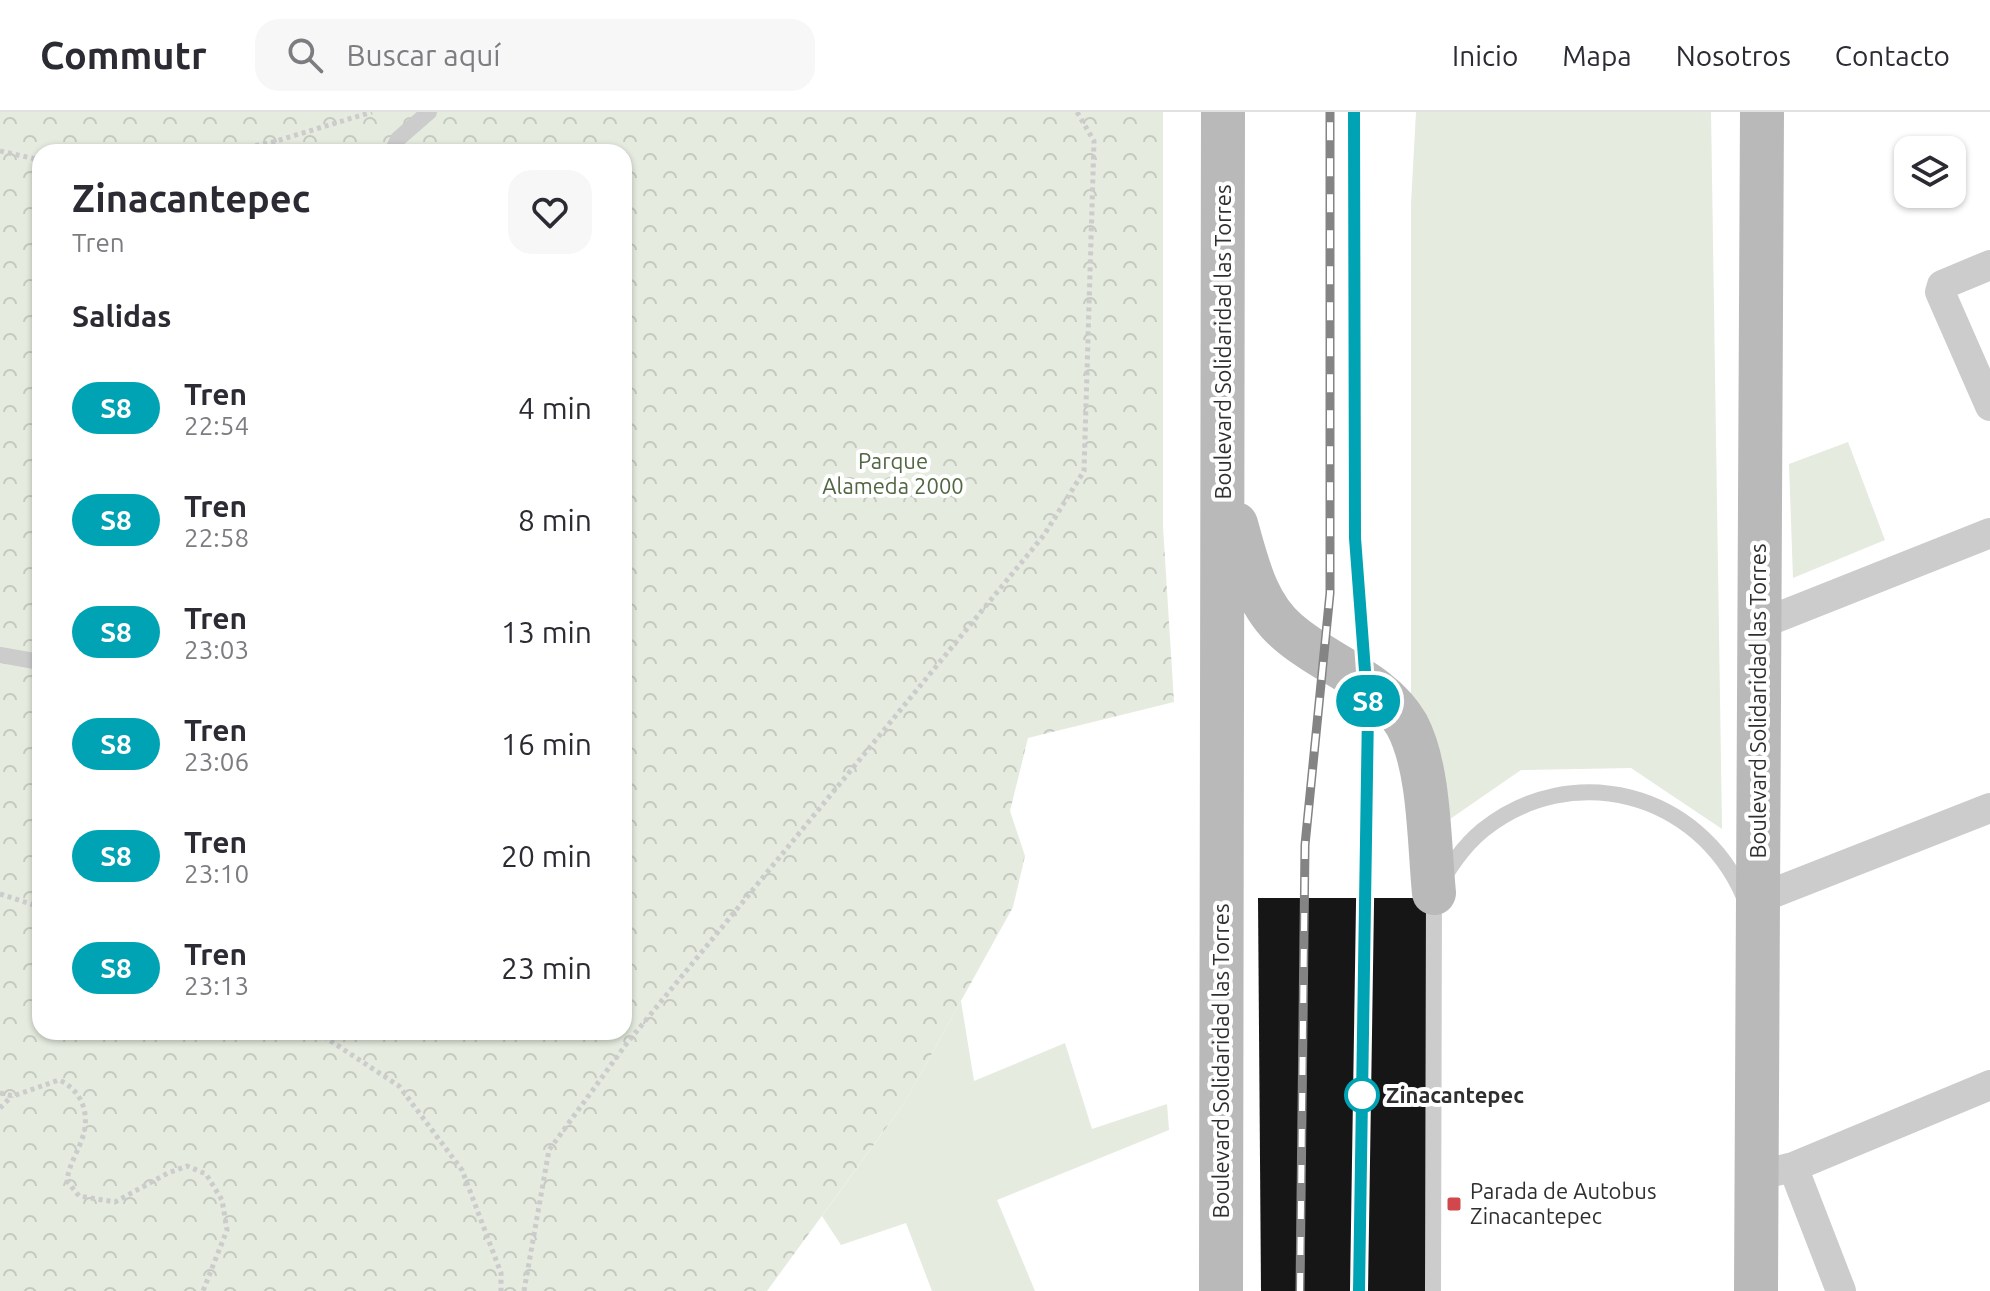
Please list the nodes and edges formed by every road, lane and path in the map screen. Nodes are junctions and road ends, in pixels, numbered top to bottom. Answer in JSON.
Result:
{"nodes":[{"id":1,"x":372,"y":112,"type":"edge"},
{"id":2,"x":429,"y":112,"type":"edge"},
{"id":3,"x":1077,"y":112,"type":"edge"},
{"id":4,"x":1223,"y":112,"type":"edge"},
{"id":5,"x":1762,"y":112,"type":"edge"},
{"id":6,"x":263,"y":144,"type":"edge"},
{"id":7,"x":396,"y":144,"type":"edge"},
{"id":8,"x":0,"y":151,"type":"edge"},
{"id":9,"x":32,"y":158,"type":"edge"},
{"id":10,"x":1990,"y":265,"type":"edge"},
{"id":11,"x":1990,"y":406,"type":"edge"},
{"id":12,"x":1222,"y":476,"type":"junction"},
{"id":13,"x":1990,"y":533,"type":"edge"},
{"id":14,"x":1758,"y":625,"type":"junction"},
{"id":15,"x":0,"y":655,"type":"edge"},
{"id":16,"x":32,"y":661,"type":"edge"},
{"id":17,"x":1990,"y":808,"type":"edge"},
{"id":18,"x":1434,"y":893,"type":"junction"},
{"id":19,"x":0,"y":894,"type":"edge"},
{"id":20,"x":32,"y":904,"type":"edge"},
{"id":21,"x":1758,"y":917,"type":"junction"},
{"id":22,"x":632,"y":1037,"type":"edge"},
{"id":23,"x":329,"y":1040,"type":"edge"},
{"id":24,"x":629,"y":1040,"type":"edge"},
{"id":25,"x":1990,"y":1085,"type":"edge"},
{"id":26,"x":0,"y":1093,"type":"edge"},
{"id":27,"x":13,"y":1096,"type":"junction"},
{"id":28,"x":0,"y":1108,"type":"edge"},
{"id":29,"x":1774,"y":1172,"type":"junction"},
{"id":30,"x":203,"y":1291,"type":"edge"},
{"id":31,"x":501,"y":1291,"type":"edge"},
{"id":32,"x":524,"y":1291,"type":"edge"},
{"id":33,"x":1221,"y":1291,"type":"edge"},
{"id":34,"x":1433,"y":1291,"type":"edge"},
{"id":35,"x":1756,"y":1291,"type":"edge"},
{"id":36,"x":1841,"y":1291,"type":"edge"}],
"edges":[{"from":1,"to":6,"type":"path"},
{"from":2,"to":7,"type":"lane"},
{"from":3,"to":22,"type":"path"},
{"from":4,"to":12,"type":"main road","name":"Boulevard Solidaridad las Torres"},
{"from":5,"to":14,"type":"main road","name":"Boulevard Solidaridad las Torres"},
{"from":8,"to":9,"type":"path"},
{"from":10,"to":11,"type":"street"},
{"from":12,"to":18,"type":"main road"},
{"from":12,"to":33,"type":"main road","name":"Boulevard Solidaridad las Torres"},
{"from":13,"to":14,"type":"street"},
{"from":14,"to":21,"type":"main road","name":"Boulevard Solidaridad las Torres"},
{"from":15,"to":16,"type":"lane"},
{"from":17,"to":21,"type":"street"},
{"from":18,"to":21,"type":"lane"},
{"from":18,"to":34,"type":"lane"},
{"from":19,"to":20,"type":"path"},
{"from":21,"to":29,"type":"main road","name":"Boulevard Solidaridad las Torres"},
{"from":23,"to":31,"type":"path"},
{"from":24,"to":32,"type":"path"},
{"from":25,"to":29,"type":"street"},
{"from":26,"to":27,"type":"path"},
{"from":27,"to":28,"type":"path"},
{"from":27,"to":30,"type":"path"},
{"from":29,"to":35,"type":"main road","name":"Boulevard Solidaridad las Torres"},
{"from":29,"to":36,"type":"street"}]}
